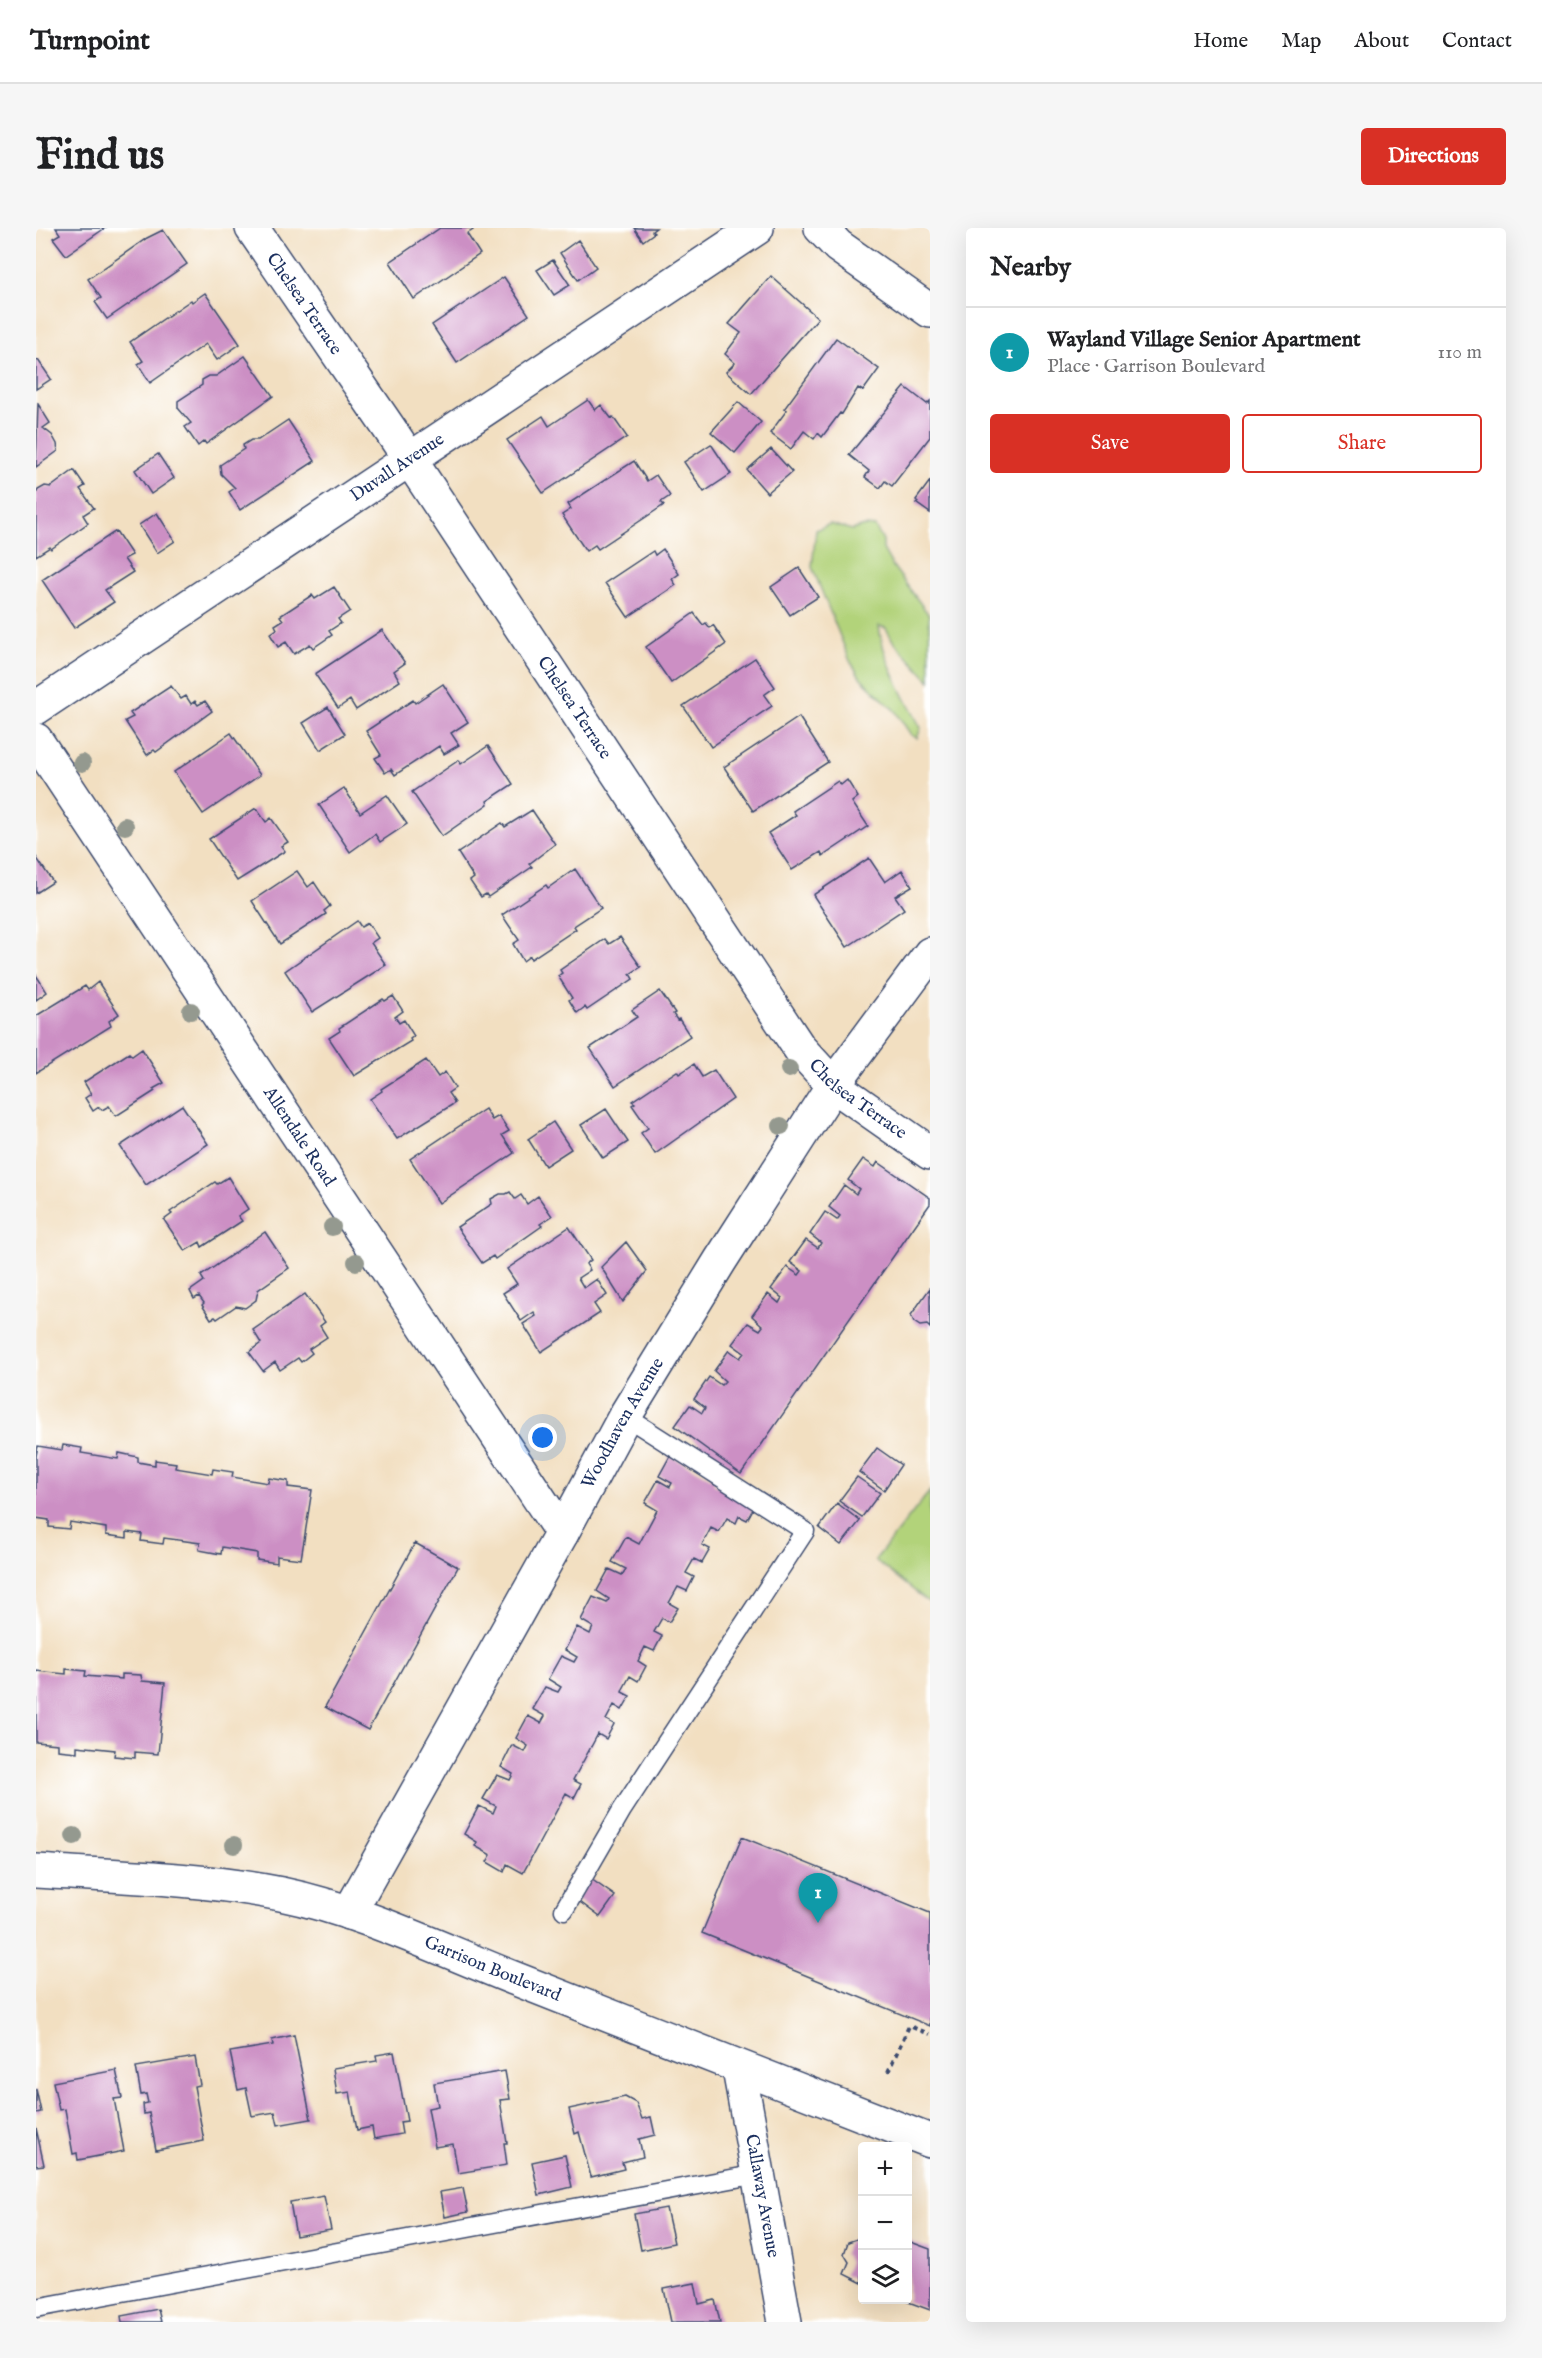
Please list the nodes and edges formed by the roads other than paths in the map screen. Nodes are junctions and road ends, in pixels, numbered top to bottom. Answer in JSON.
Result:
{"nodes":[{"id":1,"x":252,"y":228,"type":"edge"},
{"id":2,"x":757,"y":228,"type":"edge"},
{"id":3,"x":821,"y":228,"type":"edge"},
{"id":4,"x":930,"y":311,"type":"edge"},
{"id":5,"x":410,"y":460,"type":"junction"},
{"id":6,"x":36,"y":708,"type":"edge"},
{"id":7,"x":36,"y":740,"type":"edge"},
{"id":8,"x":930,"y":954,"type":"edge"},
{"id":9,"x":833,"y":1085,"type":"junction"},
{"id":10,"x":930,"y":1153,"type":"edge"},
{"id":11,"x":626,"y":1416,"type":"junction"},
{"id":12,"x":562,"y":1533,"type":"junction"},
{"id":13,"x":36,"y":1871,"type":"edge"},
{"id":14,"x":564,"y":1910,"type":"dead end"},
{"id":15,"x":349,"y":1912,"type":"junction"},
{"id":16,"x":740,"y":2068,"type":"junction"},
{"id":17,"x":930,"y":2141,"type":"edge"},
{"id":18,"x":758,"y":2174,"type":"junction"},
{"id":19,"x":36,"y":2308,"type":"edge"},
{"id":20,"x":785,"y":2322,"type":"edge"}],
"edges":[{"from":1,"to":5,"type":"street","name":"Chelsea Terrace"},
{"from":2,"to":5,"type":"street","name":"Duvall Avenue"},
{"from":3,"to":4,"type":"street"},
{"from":5,"to":6,"type":"street","name":"Duvall Avenue"},
{"from":5,"to":9,"type":"street","name":"Chelsea Terrace"},
{"from":7,"to":12,"type":"street","name":"Allendale Road"},
{"from":8,"to":9,"type":"street","name":"Woodhaven Avenue"},
{"from":9,"to":10,"type":"street","name":"Chelsea Terrace"},
{"from":9,"to":11,"type":"street","name":"Woodhaven Avenue"},
{"from":11,"to":12,"type":"street","name":"Woodhaven Avenue"},
{"from":11,"to":14,"type":"lane"},
{"from":12,"to":15,"type":"street","name":"Woodhaven Avenue"},
{"from":13,"to":15,"type":"street","name":"Garrison Boulevard"},
{"from":15,"to":16,"type":"street","name":"Garrison Boulevard"},
{"from":16,"to":17,"type":"street","name":"Garrison Boulevard"},
{"from":16,"to":18,"type":"street","name":"Callaway Avenue"},
{"from":18,"to":19,"type":"lane"},
{"from":18,"to":20,"type":"street","name":"Callaway Avenue"}]}
